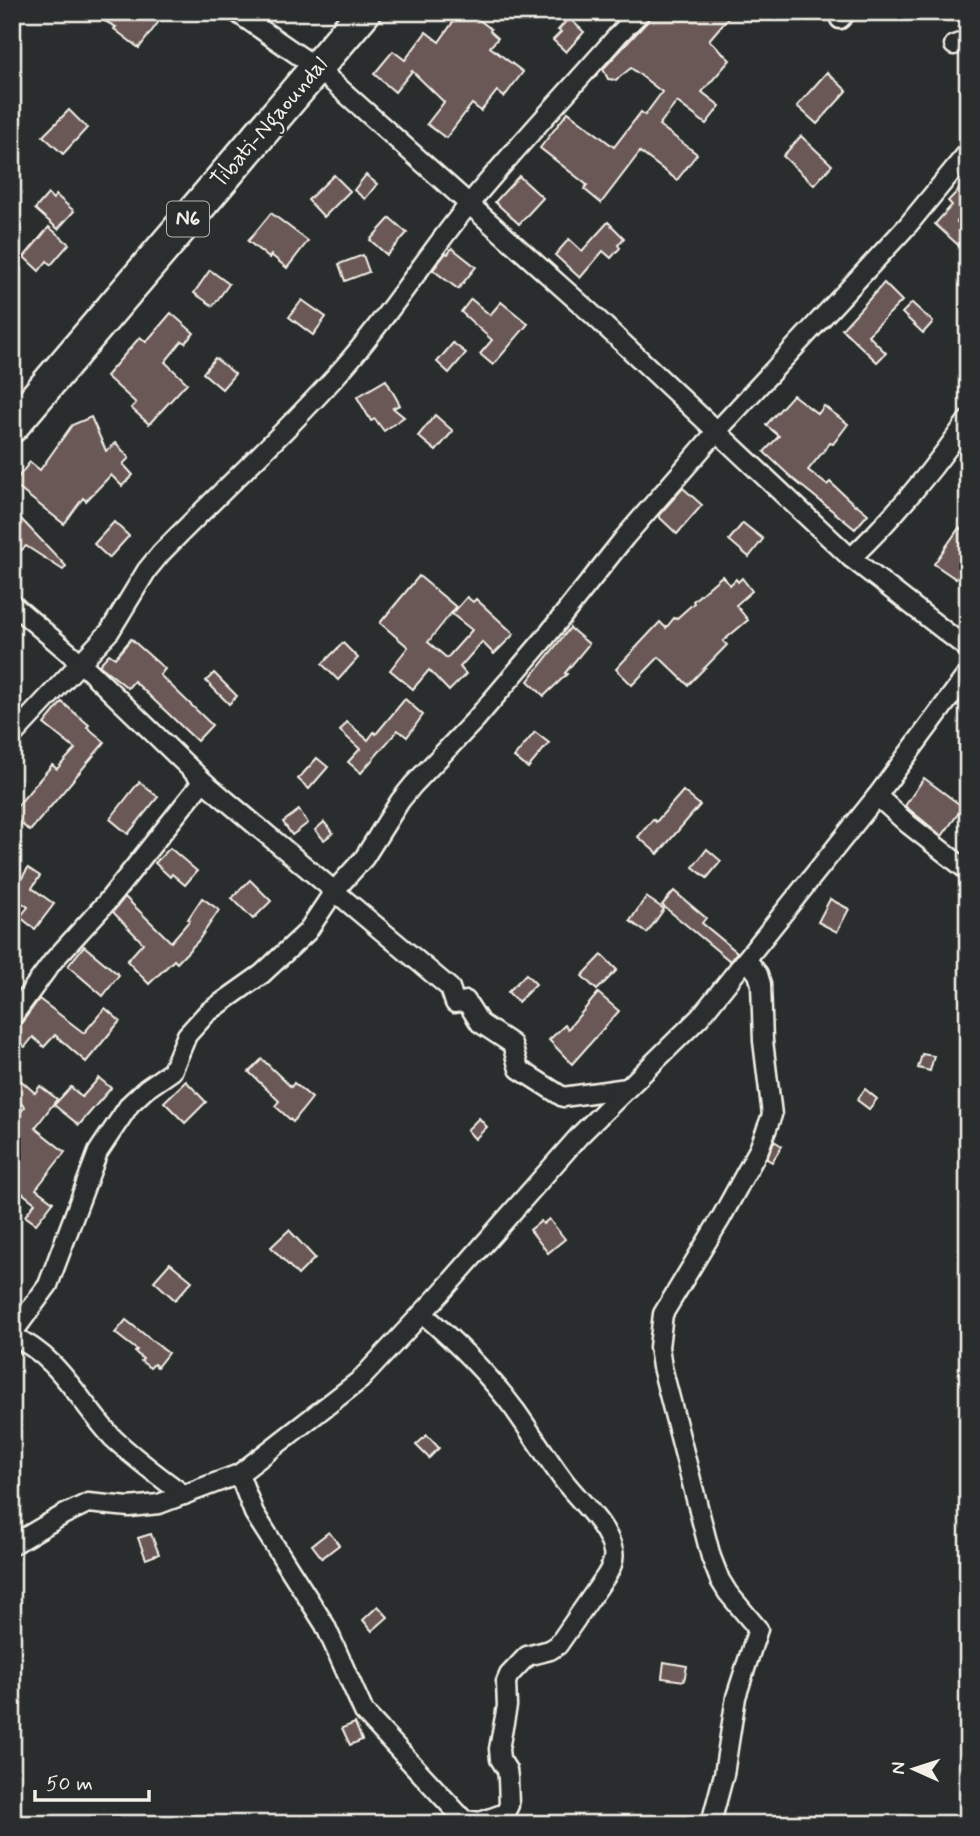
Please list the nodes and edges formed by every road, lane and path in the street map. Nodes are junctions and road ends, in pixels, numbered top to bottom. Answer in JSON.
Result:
{"nodes":[{"id":1,"x":236,"y":12,"type":"edge"},
{"id":2,"x":364,"y":12,"type":"edge"},
{"id":3,"x":641,"y":12,"type":"edge"},
{"id":4,"x":317,"y":68,"type":"junction"},
{"id":5,"x":968,"y":152,"type":"edge"},
{"id":6,"x":470,"y":203,"type":"junction"},
{"id":7,"x":968,"y":420,"type":"edge"},
{"id":8,"x":12,"y":426,"type":"edge"},
{"id":9,"x":717,"y":431,"type":"junction"},
{"id":10,"x":851,"y":558,"type":"junction"},
{"id":11,"x":12,"y":604,"type":"edge"},
{"id":12,"x":968,"y":649,"type":"edge"},
{"id":13,"x":81,"y":663,"type":"junction"},
{"id":14,"x":968,"y":673,"type":"edge"},
{"id":15,"x":12,"y":736,"type":"edge"},
{"id":16,"x":203,"y":781,"type":"junction"},
{"id":17,"x":877,"y":796,"type":"junction"},
{"id":18,"x":968,"y":871,"type":"edge"},
{"id":19,"x":335,"y":890,"type":"junction"},
{"id":20,"x":747,"y":960,"type":"junction"},
{"id":21,"x":12,"y":1017,"type":"edge"},
{"id":22,"x":627,"y":1088,"type":"junction"},
{"id":23,"x":423,"y":1314,"type":"junction"},
{"id":24,"x":12,"y":1335,"type":"edge"},
{"id":25,"x":239,"y":1474,"type":"junction"},
{"id":26,"x":184,"y":1495,"type":"junction"},
{"id":27,"x":12,"y":1545,"type":"edge"},
{"id":28,"x":710,"y":1823,"type":"edge"}],
"edges":[{"from":1,"to":4,"type":"street"},
{"from":2,"to":4,"type":"highway","name":"Tibati-Ngaoundal","number":"N6"},
{"from":3,"to":6,"type":"street"},
{"from":4,"to":6,"type":"street"},
{"from":4,"to":8,"type":"highway","name":"Tibati-Ngaoundal","number":"N6"},
{"from":5,"to":9,"type":"street"},
{"from":6,"to":9,"type":"street"},
{"from":6,"to":13,"type":"street"},
{"from":7,"to":10,"type":"street"},
{"from":9,"to":10,"type":"street"},
{"from":9,"to":19,"type":"street"},
{"from":10,"to":12,"type":"street"},
{"from":11,"to":13,"type":"street"},
{"from":13,"to":15,"type":"street"},
{"from":13,"to":16,"type":"street"},
{"from":14,"to":17,"type":"street"},
{"from":16,"to":19,"type":"street"},
{"from":16,"to":21,"type":"street"},
{"from":17,"to":18,"type":"street"},
{"from":17,"to":20,"type":"street"},
{"from":19,"to":22,"type":"street"},
{"from":19,"to":24,"type":"street"},
{"from":20,"to":22,"type":"street"},
{"from":20,"to":28,"type":"street"},
{"from":22,"to":23,"type":"street"},
{"from":23,"to":25,"type":"street"},
{"from":23,"to":25,"type":"street"},
{"from":24,"to":26,"type":"street"},
{"from":25,"to":26,"type":"street"},
{"from":26,"to":27,"type":"street"}]}
